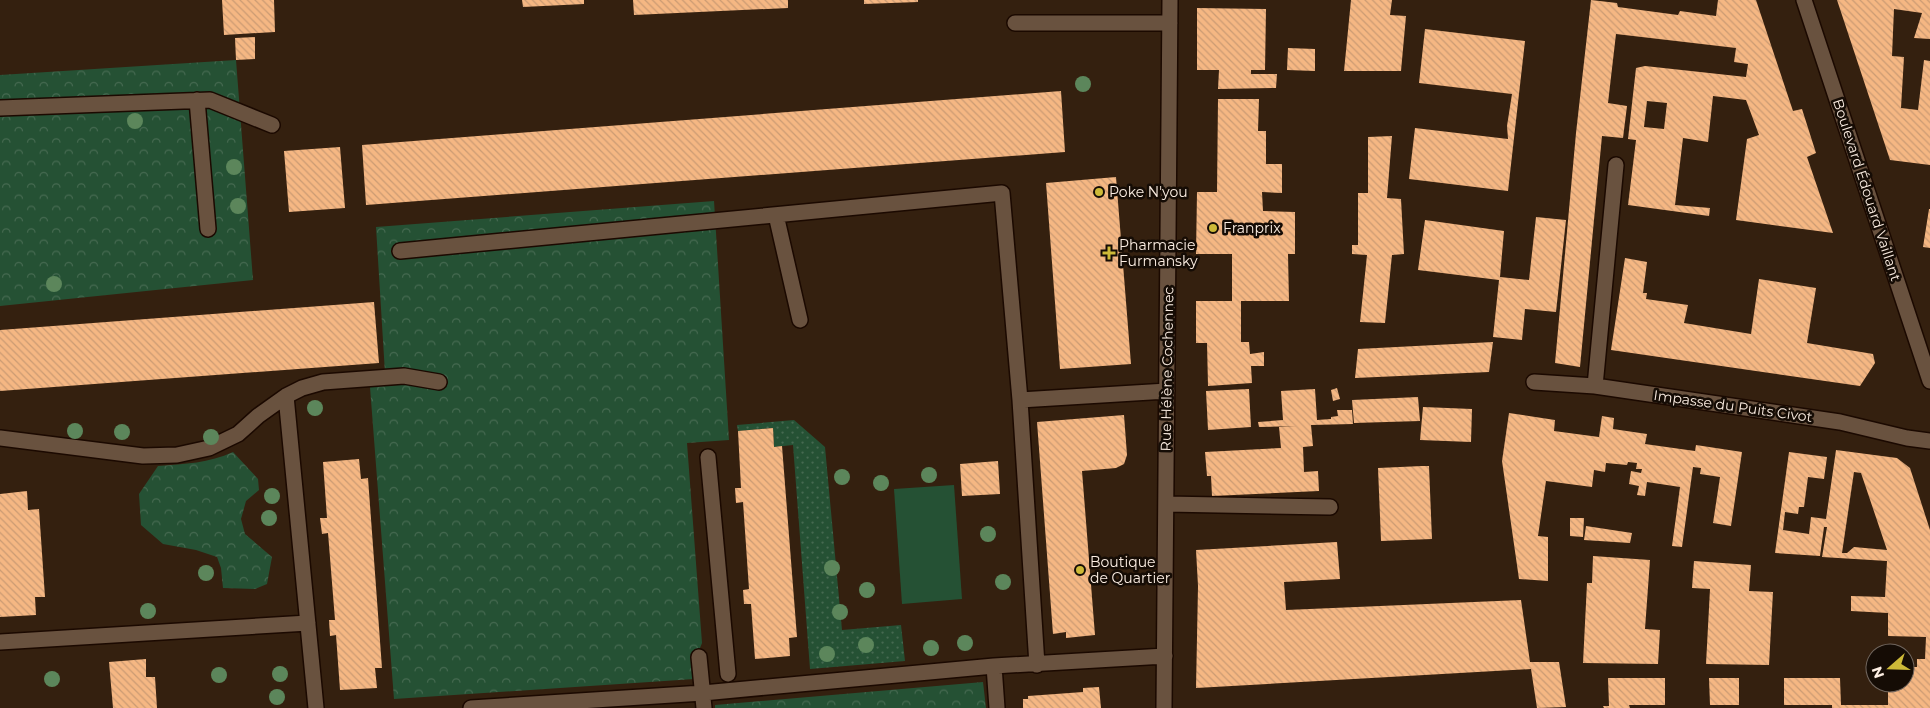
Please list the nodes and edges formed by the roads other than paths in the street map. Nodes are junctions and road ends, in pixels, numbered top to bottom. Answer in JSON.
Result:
{"nodes":[{"id":1,"x":1170,"y":0,"type":"edge"},
{"id":2,"x":1804,"y":0,"type":"edge"},
{"id":3,"x":1015,"y":22,"type":"dead end"},
{"id":4,"x":1170,"y":23,"type":"junction"},
{"id":5,"x":197,"y":100,"type":"junction"},
{"id":6,"x":0,"y":108,"type":"edge"},
{"id":7,"x":272,"y":125,"type":"dead end"},
{"id":8,"x":1616,"y":165,"type":"dead end"},
{"id":9,"x":776,"y":215,"type":"junction"},
{"id":10,"x":208,"y":229,"type":"dead end"},
{"id":11,"x":400,"y":251,"type":"dead end"},
{"id":12,"x":800,"y":320,"type":"dead end"},
{"id":13,"x":1930,"y":380,"type":"edge"},
{"id":14,"x":439,"y":382,"type":"dead end"},
{"id":15,"x":1534,"y":382,"type":"dead end"},
{"id":16,"x":1595,"y":386,"type":"junction"},
{"id":17,"x":1167,"y":391,"type":"junction"},
{"id":18,"x":286,"y":396,"type":"junction"},
{"id":19,"x":1020,"y":400,"type":"junction"},
{"id":20,"x":0,"y":438,"type":"edge"},
{"id":21,"x":1930,"y":441,"type":"edge"},
{"id":22,"x":708,"y":457,"type":"dead end"},
{"id":23,"x":1166,"y":504,"type":"junction"},
{"id":24,"x":1330,"y":507,"type":"dead end"},
{"id":25,"x":308,"y":623,"type":"junction"},
{"id":26,"x":0,"y":642,"type":"edge"},
{"id":27,"x":1165,"y":656,"type":"junction"},
{"id":28,"x":699,"y":657,"type":"dead end"},
{"id":29,"x":1037,"y":665,"type":"junction"},
{"id":30,"x":994,"y":666,"type":"junction"},
{"id":31,"x":728,"y":674,"type":"dead end"},
{"id":32,"x":703,"y":693,"type":"junction"},
{"id":33,"x":316,"y":708,"type":"edge"},
{"id":34,"x":472,"y":708,"type":"edge"},
{"id":35,"x":704,"y":708,"type":"edge"},
{"id":36,"x":997,"y":708,"type":"edge"},
{"id":37,"x":1164,"y":708,"type":"edge"}],
"edges":[{"from":1,"to":4,"type":"street","name":"Rue Hélène Cochennec"},
{"from":2,"to":13,"type":"street","name":"Boulevard Édouard Vaillant"},
{"from":3,"to":4,"type":"street"},
{"from":4,"to":17,"type":"street","name":"Rue Hélène Cochennec"},
{"from":5,"to":6,"type":"street"},
{"from":5,"to":7,"type":"street"},
{"from":5,"to":10,"type":"street"},
{"from":8,"to":16,"type":"street"},
{"from":9,"to":11,"type":"street"},
{"from":9,"to":12,"type":"street"},
{"from":9,"to":19,"type":"street"},
{"from":14,"to":18,"type":"street"},
{"from":15,"to":16,"type":"street","name":"Impasse du Puits Civot"},
{"from":16,"to":21,"type":"street","name":"Impasse du Puits Civot"},
{"from":17,"to":19,"type":"street"},
{"from":17,"to":23,"type":"street","name":"Rue Hélène Cochennec"},
{"from":18,"to":20,"type":"street"},
{"from":18,"to":25,"type":"street"},
{"from":19,"to":29,"type":"street"},
{"from":22,"to":31,"type":"street"},
{"from":23,"to":24,"type":"street"},
{"from":23,"to":27,"type":"street","name":"Rue Hélène Cochennec"},
{"from":25,"to":26,"type":"street"},
{"from":25,"to":33,"type":"street"},
{"from":27,"to":29,"type":"street"},
{"from":27,"to":37,"type":"street","name":"Rue Hélène Cochennec"},
{"from":28,"to":32,"type":"street"},
{"from":29,"to":30,"type":"street"},
{"from":30,"to":32,"type":"street"},
{"from":30,"to":36,"type":"street"},
{"from":32,"to":34,"type":"street"},
{"from":32,"to":35,"type":"street"}]}
